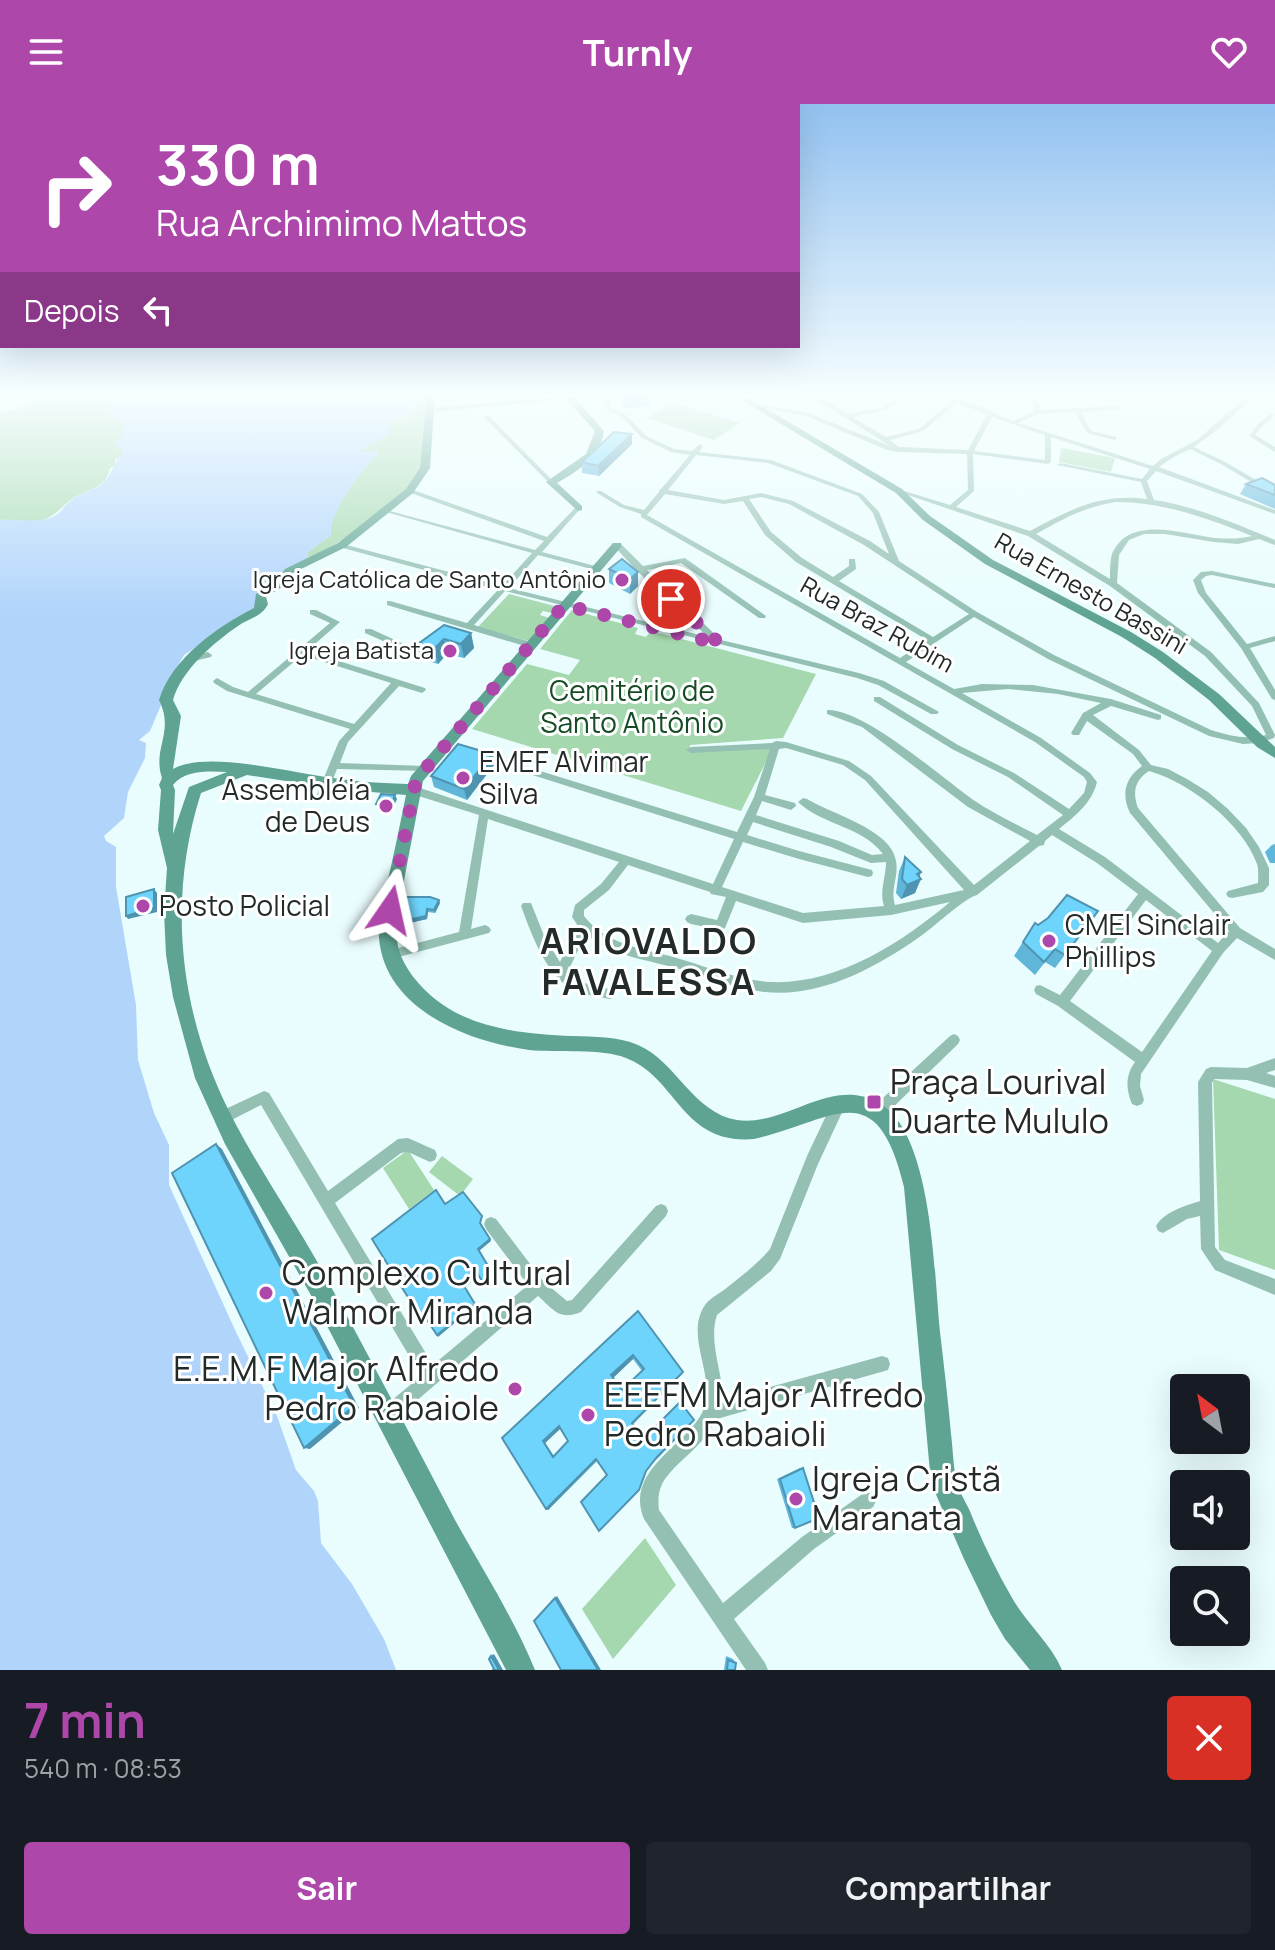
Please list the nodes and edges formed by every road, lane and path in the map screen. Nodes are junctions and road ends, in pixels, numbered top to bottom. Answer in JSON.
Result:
{"nodes":[{"id":1,"x":425,"y":468,"type":"edge"},
{"id":2,"x":537,"y":468,"type":"edge"},
{"id":3,"x":572,"y":468,"type":"edge"},
{"id":4,"x":683,"y":468,"type":"edge"},
{"id":5,"x":790,"y":468,"type":"edge"},
{"id":6,"x":860,"y":468,"type":"edge"},
{"id":7,"x":970,"y":468,"type":"edge"},
{"id":8,"x":1076,"y":468,"type":"edge"},
{"id":9,"x":1153,"y":468,"type":"edge"},
{"id":10,"x":1157,"y":468,"type":"edge"},
{"id":11,"x":1232,"y":468,"type":"edge"},
{"id":12,"x":1144,"y":481,"type":"junction"},
{"id":13,"x":551,"y":482,"type":"junction"},
{"id":14,"x":410,"y":491,"type":"junction"},
{"id":15,"x":661,"y":491,"type":"junction"},
{"id":16,"x":899,"y":491,"type":"junction"},
{"id":17,"x":599,"y":492,"type":"dead end"},
{"id":18,"x":1275,"y":494,"type":"edge"},
{"id":19,"x":745,"y":499,"type":"junction"},
{"id":20,"x":1151,"y":502,"type":"junction"},
{"id":21,"x":952,"y":507,"type":"junction"},
{"id":22,"x":578,"y":508,"type":"joint"},
{"id":23,"x":388,"y":511,"type":"junction"},
{"id":24,"x":1275,"y":512,"type":"edge"},
{"id":25,"x":644,"y":514,"type":"junction"},
{"id":26,"x":1031,"y":534,"type":"junction"},
{"id":27,"x":1259,"y":537,"type":"junction"},
{"id":28,"x":549,"y":540,"type":"junction"},
{"id":29,"x":1275,"y":543,"type":"edge"},
{"id":30,"x":342,"y":545,"type":"junction"},
{"id":31,"x":617,"y":545,"type":"joint"},
{"id":32,"x":537,"y":553,"type":"junction"},
{"id":33,"x":852,"y":561,"type":"dead end"},
{"id":34,"x":895,"y":561,"type":"junction"},
{"id":35,"x":596,"y":569,"type":"junction"},
{"id":36,"x":640,"y":569,"type":"junction"},
{"id":37,"x":836,"y":579,"type":"junction"},
{"id":38,"x":1113,"y":584,"type":"junction"},
{"id":39,"x":1275,"y":586,"type":"edge"},
{"id":40,"x":503,"y":589,"type":"junction"},
{"id":41,"x":390,"y":603,"type":"dead end"},
{"id":42,"x":564,"y":605,"type":"junction"},
{"id":43,"x":313,"y":612,"type":"dead end"},
{"id":44,"x":974,"y":614,"type":"junction"},
{"id":45,"x":762,"y":616,"type":"dead end"},
{"id":46,"x":456,"y":624,"type":"junction"},
{"id":47,"x":468,"y":627,"type":"junction"},
{"id":48,"x":368,"y":631,"type":"dead end"},
{"id":49,"x":445,"y":634,"type":"edge"},
{"id":50,"x":1275,"y":638,"type":"edge"},
{"id":51,"x":933,"y":640,"type":"junction"},
{"id":52,"x":437,"y":642,"type":"edge"},
{"id":53,"x":720,"y":644,"type":"junction"},
{"id":54,"x":531,"y":645,"type":"junction"},
{"id":55,"x":1245,"y":647,"type":"junction"},
{"id":56,"x":302,"y":652,"type":"junction"},
{"id":57,"x":208,"y":655,"type":"dead end"},
{"id":58,"x":190,"y":659,"type":"junction"},
{"id":59,"x":901,"y":661,"type":"junction"},
{"id":60,"x":217,"y":681,"type":"dead end"},
{"id":61,"x":397,"y":682,"type":"junction"},
{"id":62,"x":422,"y":690,"type":"dead end"},
{"id":63,"x":955,"y":691,"type":"junction"},
{"id":64,"x":251,"y":694,"type":"junction"},
{"id":65,"x":1275,"y":697,"type":"edge"},
{"id":66,"x":877,"y":699,"type":"dead end"},
{"id":67,"x":1111,"y":702,"type":"junction"},
{"id":68,"x":830,"y":712,"type":"dead end"},
{"id":69,"x":1086,"y":715,"type":"junction"},
{"id":70,"x":912,"y":720,"type":"junction"},
{"id":71,"x":354,"y":727,"type":"junction"},
{"id":72,"x":1076,"y":733,"type":"dead end"},
{"id":73,"x":1212,"y":734,"type":"junction"},
{"id":74,"x":1267,"y":735,"type":"edge"},
{"id":75,"x":446,"y":744,"type":"junction"},
{"id":76,"x":776,"y":744,"type":"junction"},
{"id":77,"x":691,"y":750,"type":"dead end"},
{"id":78,"x":1275,"y":753,"type":"edge"},
{"id":79,"x":167,"y":756,"type":"junction"},
{"id":80,"x":335,"y":766,"type":"junction"},
{"id":81,"x":1148,"y":767,"type":"junction"},
{"id":82,"x":198,"y":768,"type":"junction"},
{"id":83,"x":248,"y":769,"type":"junction"},
{"id":84,"x":425,"y":769,"type":"junction"},
{"id":85,"x":327,"y":782,"type":"junction"},
{"id":86,"x":168,"y":784,"type":"junction"},
{"id":87,"x":197,"y":790,"type":"junction"},
{"id":88,"x":413,"y":790,"type":"junction"},
{"id":89,"x":321,"y":797,"type":"dead end"},
{"id":90,"x":759,"y":797,"type":"junction"},
{"id":91,"x":484,"y":813,"type":"junction"},
{"id":92,"x":1070,"y":815,"type":"junction"},
{"id":93,"x":750,"y":817,"type":"junction"},
{"id":94,"x":1054,"y":831,"type":"junction"},
{"id":95,"x":742,"y":836,"type":"junction"},
{"id":96,"x":1040,"y":842,"type":"junction"},
{"id":97,"x":891,"y":858,"type":"junction"},
{"id":98,"x":626,"y":860,"type":"junction"},
{"id":99,"x":175,"y":868,"type":"junction"},
{"id":100,"x":868,"y":873,"type":"dead end"},
{"id":101,"x":715,"y":891,"type":"junction"},
{"id":102,"x":1145,"y":893,"type":"junction"},
{"id":103,"x":969,"y":894,"type":"junction"},
{"id":104,"x":1232,"y":894,"type":"dead end"},
{"id":105,"x":732,"y":897,"type":"junction"},
{"id":106,"x":527,"y":906,"type":"dead end"},
{"id":107,"x":891,"y":910,"type":"junction"},
{"id":108,"x":691,"y":919,"type":"dead end"},
{"id":109,"x":584,"y":926,"type":"junction"},
{"id":110,"x":485,"y":930,"type":"dead end"},
{"id":111,"x":1236,"y":931,"type":"junction"},
{"id":112,"x":464,"y":935,"type":"junction"},
{"id":113,"x":1219,"y":950,"type":"junction"},
{"id":114,"x":391,"y":954,"type":"junction"},
{"id":115,"x":1275,"y":955,"type":"edge"},
{"id":116,"x":561,"y":973,"type":"junction"},
{"id":117,"x":1040,"y":990,"type":"dead end"},
{"id":118,"x":609,"y":994,"type":"dead end"},
{"id":119,"x":1062,"y":1002,"type":"junction"},
{"id":120,"x":954,"y":1040,"type":"dead end"},
{"id":121,"x":1143,"y":1060,"type":"junction"},
{"id":122,"x":1275,"y":1064,"type":"edge"},
{"id":123,"x":1247,"y":1074,"type":"junction"},
{"id":124,"x":1275,"y":1082,"type":"edge"},
{"id":125,"x":1137,"y":1100,"type":"dead end"},
{"id":126,"x":840,"y":1103,"type":"junction"},
{"id":127,"x":877,"y":1113,"type":"junction"},
{"id":128,"x":222,"y":1118,"type":"junction"},
{"id":129,"x":430,"y":1155,"type":"dead end"},
{"id":130,"x":325,"y":1202,"type":"junction"},
{"id":131,"x":1205,"y":1207,"type":"junction"},
{"id":132,"x":661,"y":1211,"type":"dead end"},
{"id":133,"x":491,"y":1224,"type":"dead end"},
{"id":134,"x":1163,"y":1226,"type":"dead end"},
{"id":135,"x":538,"y":1286,"type":"junction"},
{"id":136,"x":1275,"y":1287,"type":"edge"},
{"id":137,"x":882,"y":1364,"type":"dead end"},
{"id":138,"x":431,"y":1378,"type":"junction"},
{"id":139,"x":711,"y":1412,"type":"junction"},
{"id":140,"x":386,"y":1417,"type":"junction"},
{"id":141,"x":867,"y":1501,"type":"dead end"},
{"id":142,"x":722,"y":1617,"type":"junction"},
{"id":143,"x":521,"y":1670,"type":"edge"},
{"id":144,"x":758,"y":1670,"type":"edge"},
{"id":145,"x":1048,"y":1670,"type":"edge"}],
"edges":[{"from":1,"to":14,"type":"street"},
{"from":2,"to":13,"type":"street"},
{"from":3,"to":13,"type":"street"},
{"from":4,"to":15,"type":"street"},
{"from":5,"to":34,"type":"street"},
{"from":6,"to":16,"type":"street","name":"Rua Ernesto Bassini"},
{"from":7,"to":21,"type":"street"},
{"from":8,"to":12,"type":"street"},
{"from":9,"to":12,"type":"street"},
{"from":10,"to":24,"type":"street"},
{"from":11,"to":18,"type":"street"},
{"from":12,"to":20,"type":"street"},
{"from":13,"to":22,"type":"street"},
{"from":14,"to":23,"type":"street"},
{"from":14,"to":28,"type":"street"},
{"from":15,"to":19,"type":"street"},
{"from":15,"to":25,"type":"street"},
{"from":16,"to":21,"type":"street"},
{"from":16,"to":74,"type":"street","name":"Rua Ernesto Bassini"},
{"from":17,"to":25,"type":"street","name":"Rua Braz Rubim"},
{"from":19,"to":34,"type":"street"},
{"from":19,"to":37,"type":"street"},
{"from":20,"to":26,"type":"street"},
{"from":20,"to":27,"type":"street"},
{"from":21,"to":26,"type":"street"},
{"from":22,"to":28,"type":"street"},
{"from":23,"to":30,"type":"street"},
{"from":23,"to":32,"type":"street"},
{"from":25,"to":59,"type":"street","name":"Rua Braz Rubim"},
{"from":26,"to":38,"type":"street"},
{"from":27,"to":29,"type":"street"},
{"from":27,"to":38,"type":"street"},
{"from":28,"to":32,"type":"street"},
{"from":30,"to":40,"type":"street"},
{"from":30,"to":58,"type":"street"},
{"from":31,"to":35,"type":"street"},
{"from":31,"to":36,"type":"street"},
{"from":32,"to":35,"type":"street"},
{"from":32,"to":40,"type":"street"},
{"from":33,"to":37,"type":"street"},
{"from":34,"to":44,"type":"street"},
{"from":35,"to":42,"type":"street"},
{"from":36,"to":45,"type":"street"},
{"from":36,"to":53,"type":"street"},
{"from":37,"to":51,"type":"street"},
{"from":38,"to":74,"type":"street"},
{"from":39,"to":55,"type":"street"},
{"from":40,"to":42,"type":"street"},
{"from":40,"to":47,"type":"street"},
{"from":41,"to":46,"type":"street"},
{"from":42,"to":53,"type":"street"},
{"from":42,"to":54,"type":"street"},
{"from":43,"to":56,"type":"street"},
{"from":44,"to":51,"type":"street"},
{"from":44,"to":73,"type":"street"},
{"from":46,"to":47,"type":"street"},
{"from":46,"to":49,"type":"street"},
{"from":47,"to":54,"type":"street"},
{"from":48,"to":52,"type":"street"},
{"from":50,"to":55,"type":"street"},
{"from":51,"to":59,"type":"street"},
{"from":53,"to":70,"type":"street"},
{"from":54,"to":75,"type":"street"},
{"from":55,"to":65,"type":"street"},
{"from":56,"to":61,"type":"street"},
{"from":56,"to":64,"type":"street"},
{"from":57,"to":58,"type":"street"},
{"from":58,"to":79,"type":"street"},
{"from":59,"to":63,"type":"street","name":"Rua Braz Rubim"},
{"from":60,"to":64,"type":"street"},
{"from":61,"to":62,"type":"street"},
{"from":61,"to":71,"type":"street"},
{"from":63,"to":67,"type":"street"},
{"from":63,"to":92,"type":"street","name":"Rua Braz Rubim"},
{"from":64,"to":71,"type":"street"},
{"from":66,"to":70,"type":"street"},
{"from":67,"to":69,"type":"street"},
{"from":67,"to":73,"type":"street"},
{"from":68,"to":96,"type":"street"},
{"from":69,"to":72,"type":"street"},
{"from":69,"to":81,"type":"street"},
{"from":70,"to":92,"type":"street"},
{"from":71,"to":80,"type":"street"},
{"from":73,"to":74,"type":"street"},
{"from":74,"to":78,"type":"street","name":"Rua Ernesto Bassini"},
{"from":75,"to":84,"type":"street"},
{"from":75,"to":95,"type":"street"},
{"from":76,"to":77,"type":"street"},
{"from":76,"to":90,"type":"street"},
{"from":76,"to":103,"type":"street"},
{"from":79,"to":82,"type":"street"},
{"from":79,"to":86,"type":"street"},
{"from":80,"to":84,"type":"street"},
{"from":80,"to":85,"type":"street"},
{"from":81,"to":104,"type":"street"},
{"from":81,"to":111,"type":"street"},
{"from":82,"to":83,"type":"street"},
{"from":82,"to":86,"type":"street"},
{"from":82,"to":87,"type":"street"},
{"from":83,"to":85,"type":"street"},
{"from":83,"to":87,"type":"street"},
{"from":84,"to":88,"type":"street"},
{"from":85,"to":88,"type":"street"},
{"from":85,"to":89,"type":"street"},
{"from":86,"to":87,"type":"street"},
{"from":86,"to":99,"type":"street"},
{"from":87,"to":99,"type":"street"},
{"from":88,"to":91,"type":"street"},
{"from":88,"to":114,"type":"street"},
{"from":90,"to":93,"type":"street"},
{"from":90,"to":97,"type":"street"},
{"from":91,"to":98,"type":"street"},
{"from":91,"to":112,"type":"street"},
{"from":92,"to":94,"type":"street"},
{"from":93,"to":95,"type":"street"},
{"from":93,"to":97,"type":"street"},
{"from":94,"to":96,"type":"street"},
{"from":94,"to":102,"type":"street"},
{"from":95,"to":100,"type":"street"},
{"from":95,"to":101,"type":"street"},
{"from":96,"to":103,"type":"street"},
{"from":97,"to":107,"type":"street"},
{"from":98,"to":101,"type":"street"},
{"from":98,"to":109,"type":"street"},
{"from":99,"to":128,"type":"street"},
{"from":101,"to":105,"type":"street"},
{"from":102,"to":113,"type":"street"},
{"from":102,"to":119,"type":"street"},
{"from":103,"to":107,"type":"street"},
{"from":103,"to":109,"type":"street"},
{"from":105,"to":107,"type":"street"},
{"from":105,"to":108,"type":"street"},
{"from":106,"to":116,"type":"street"},
{"from":109,"to":116,"type":"street"},
{"from":110,"to":112,"type":"street"},
{"from":111,"to":113,"type":"street"},
{"from":111,"to":115,"type":"street"},
{"from":112,"to":114,"type":"street"},
{"from":113,"to":121,"type":"street"},
{"from":114,"to":126,"type":"street"},
{"from":116,"to":118,"type":"street"},
{"from":117,"to":119,"type":"street"},
{"from":119,"to":121,"type":"street"},
{"from":120,"to":127,"type":"street"},
{"from":121,"to":125,"type":"street"},
{"from":122,"to":123,"type":"street"},
{"from":123,"to":124,"type":"street"},
{"from":123,"to":131,"type":"street"},
{"from":126,"to":127,"type":"street"},
{"from":126,"to":139,"type":"street"},
{"from":127,"to":145,"type":"street"},
{"from":128,"to":130,"type":"street"},
{"from":128,"to":140,"type":"street"},
{"from":129,"to":130,"type":"street"},
{"from":130,"to":138,"type":"street"},
{"from":131,"to":134,"type":"street"},
{"from":131,"to":136,"type":"street"},
{"from":132,"to":135,"type":"street"},
{"from":133,"to":135,"type":"street"},
{"from":135,"to":138,"type":"street"},
{"from":137,"to":139,"type":"street"},
{"from":138,"to":140,"type":"street"},
{"from":139,"to":142,"type":"street"},
{"from":140,"to":143,"type":"street"},
{"from":141,"to":142,"type":"street"},
{"from":142,"to":144,"type":"street"}]}
